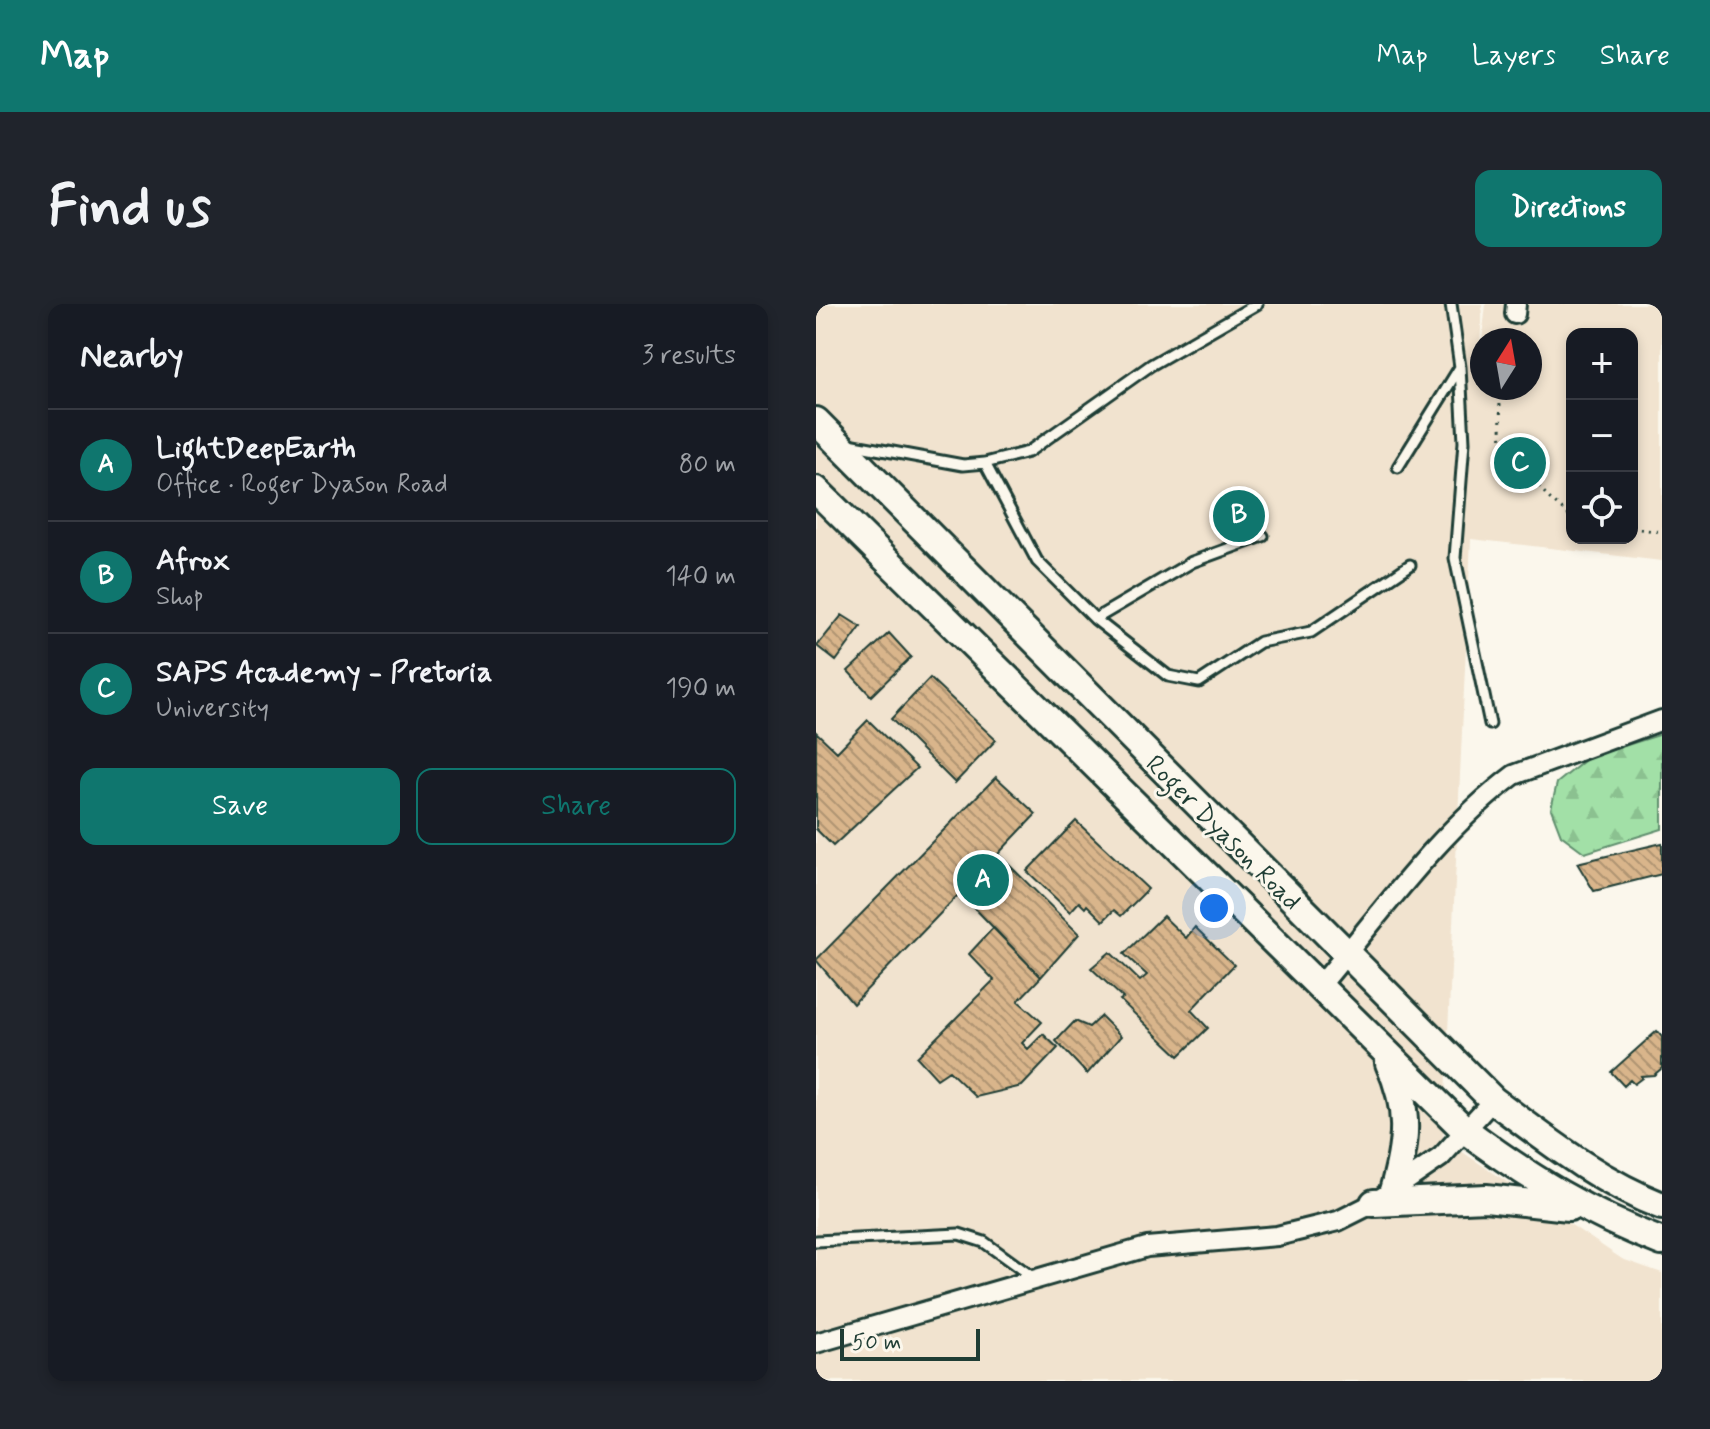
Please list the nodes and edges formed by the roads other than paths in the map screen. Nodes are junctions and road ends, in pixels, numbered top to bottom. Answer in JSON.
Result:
{"nodes":[{"id":1,"x":1257,"y":304,"type":"edge"},
{"id":2,"x":1451,"y":304,"type":"edge"},
{"id":3,"x":1460,"y":367,"type":"junction"},
{"id":4,"x":816,"y":421,"type":"edge"},
{"id":5,"x":838,"y":442,"type":"junction"},
{"id":6,"x":985,"y":463,"type":"junction"},
{"id":7,"x":1398,"y":467,"type":"dead end"},
{"id":8,"x":816,"y":490,"type":"edge"},
{"id":9,"x":1263,"y":536,"type":"dead end"},
{"id":10,"x":1410,"y":565,"type":"dead end"},
{"id":11,"x":1095,"y":619,"type":"junction"},
{"id":12,"x":1662,"y":720,"type":"edge"},
{"id":13,"x":1490,"y":724,"type":"dead end"},
{"id":14,"x":1346,"y":955,"type":"junction"},
{"id":15,"x":1319,"y":987,"type":"junction"},
{"id":16,"x":1384,"y":1052,"type":"junction"},
{"id":17,"x":1493,"y":1100,"type":"junction"},
{"id":18,"x":1465,"y":1130,"type":"junction"},
{"id":19,"x":1384,"y":1197,"type":"junction"},
{"id":20,"x":1662,"y":1206,"type":"edge"},
{"id":21,"x":1584,"y":1209,"type":"junction"},
{"id":22,"x":816,"y":1241,"type":"edge"},
{"id":23,"x":1662,"y":1242,"type":"edge"},
{"id":24,"x":1037,"y":1281,"type":"junction"},
{"id":25,"x":816,"y":1343,"type":"edge"}],
"edges":[{"from":1,"to":6,"type":"lane"},
{"from":2,"to":3,"type":"lane"},
{"from":3,"to":7,"type":"lane"},
{"from":3,"to":13,"type":"lane"},
{"from":4,"to":5,"type":"main road","name":"Roger Dyason Road"},
{"from":5,"to":6,"type":"lane"},
{"from":5,"to":14,"type":"main road","name":"Roger Dyason Road"},
{"from":6,"to":11,"type":"lane"},
{"from":8,"to":15,"type":"main road","name":"Roger Dyason Road"},
{"from":9,"to":11,"type":"lane"},
{"from":10,"to":11,"type":"lane"},
{"from":12,"to":14,"type":"street"},
{"from":14,"to":15,"type":"street"},
{"from":14,"to":17,"type":"main road","name":"Roger Dyason Road"},
{"from":15,"to":16,"type":"main road","name":"Roger Dyason Road"},
{"from":16,"to":18,"type":"main road","name":"Roger Dyason Road"},
{"from":16,"to":19,"type":"main road"},
{"from":17,"to":18,"type":"street"},
{"from":17,"to":20,"type":"main road","name":"Roger Dyason Road"},
{"from":18,"to":19,"type":"street"},
{"from":18,"to":21,"type":"main road","name":"Roger Dyason Road"},
{"from":19,"to":21,"type":"main road"},
{"from":19,"to":24,"type":"street"},
{"from":21,"to":23,"type":"main road","name":"Roger Dyason Road"},
{"from":22,"to":24,"type":"lane"},
{"from":24,"to":25,"type":"street"}]}
